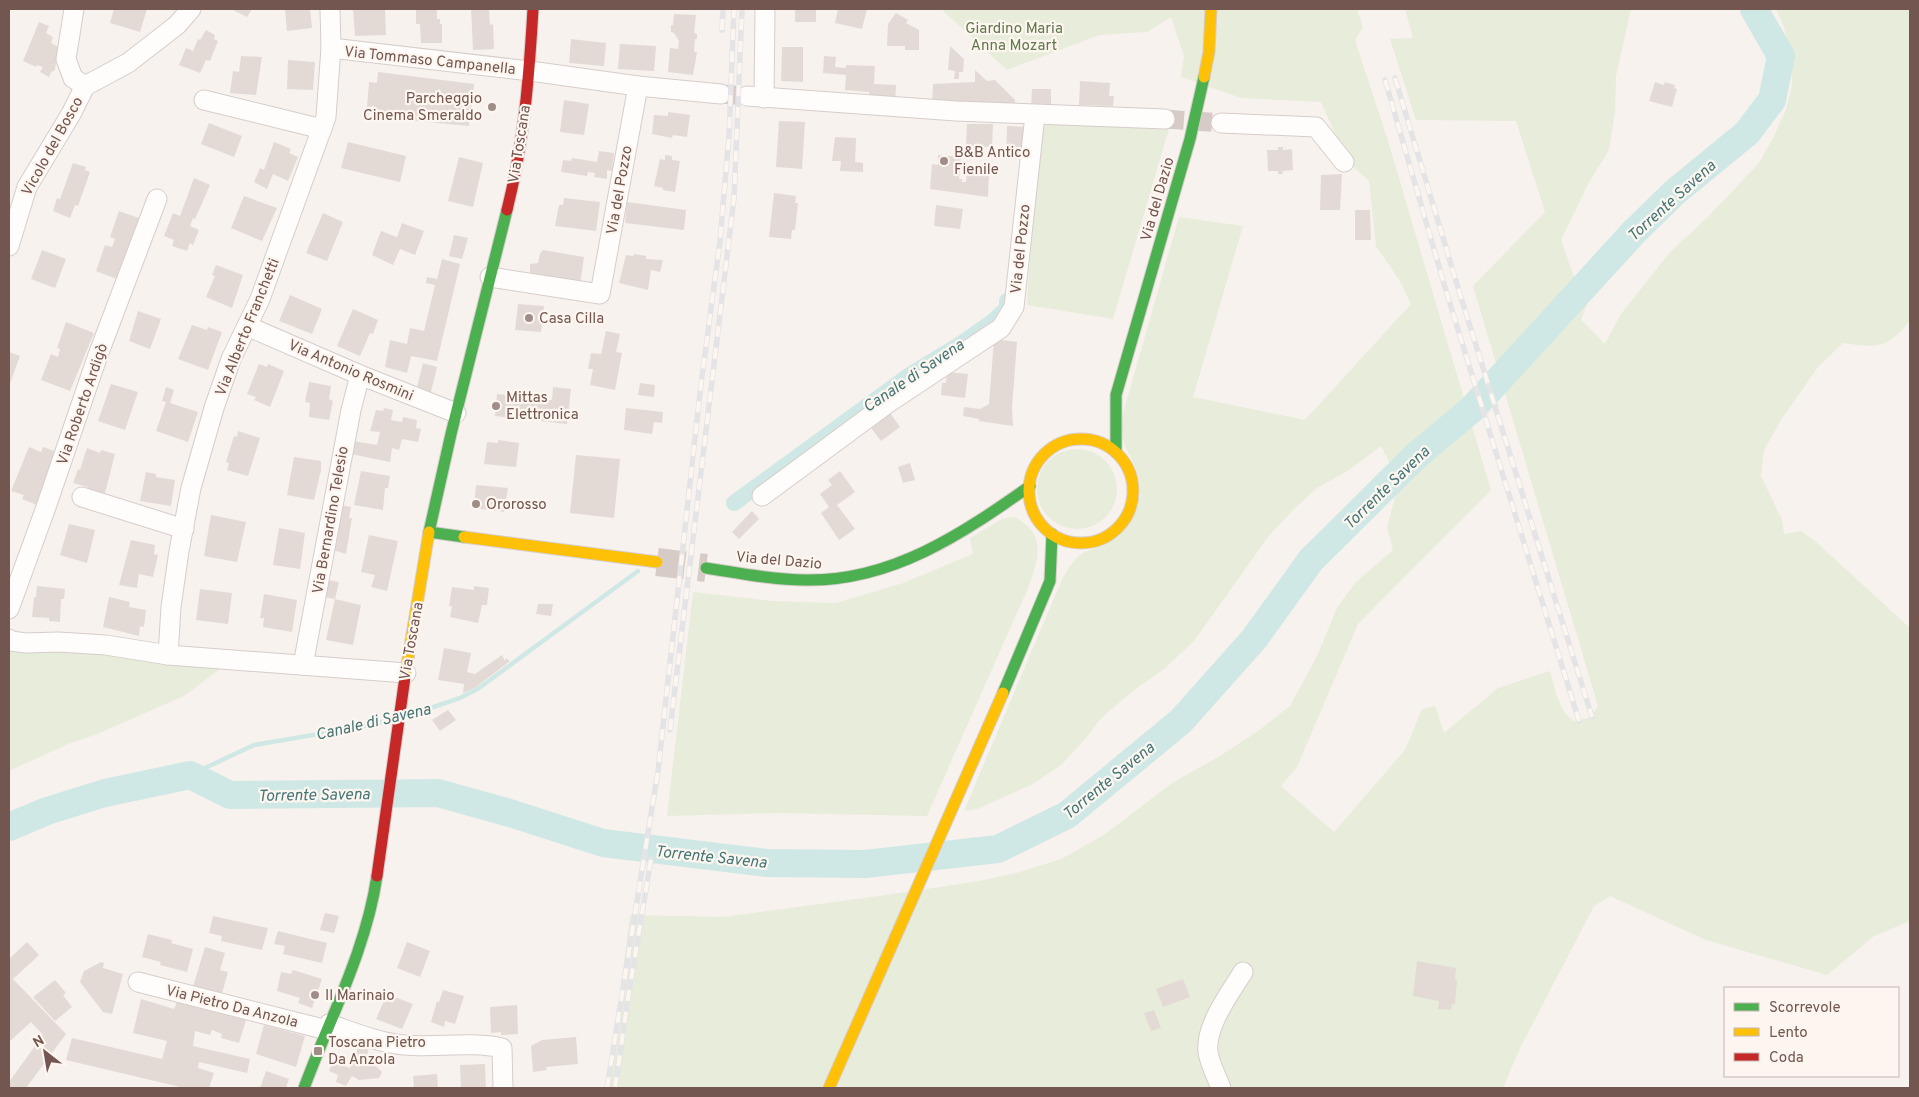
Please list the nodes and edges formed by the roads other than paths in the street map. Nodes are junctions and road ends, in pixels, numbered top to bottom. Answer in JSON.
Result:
{"nodes":[{"id":1,"x":74,"y":9,"type":"edge"},
{"id":2,"x":191,"y":9,"type":"edge"},
{"id":3,"x":330,"y":9,"type":"edge"},
{"id":4,"x":533,"y":9,"type":"edge"},
{"id":5,"x":766,"y":9,"type":"edge"},
{"id":6,"x":1211,"y":9,"type":"edge"},
{"id":7,"x":331,"y":48,"type":"junction"},
{"id":8,"x":530,"y":71,"type":"junction"},
{"id":9,"x":85,"y":86,"type":"junction"},
{"id":10,"x":638,"y":86,"type":"junction"},
{"id":11,"x":721,"y":94,"type":"tunnel mouth"},
{"id":12,"x":204,"y":100,"type":"dead end"},
{"id":13,"x":1035,"y":116,"type":"junction"},
{"id":14,"x":1165,"y":119,"type":"tunnel mouth"},
{"id":15,"x":1221,"y":122,"type":"tunnel mouth"},
{"id":16,"x":322,"y":130,"type":"junction"},
{"id":17,"x":1344,"y":162,"type":"dead end"},
{"id":18,"x":157,"y":199,"type":"dead end"},
{"id":19,"x":9,"y":246,"type":"edge"},
{"id":20,"x":490,"y":277,"type":"junction"},
{"id":21,"x":247,"y":326,"type":"junction"},
{"id":22,"x":360,"y":375,"type":"junction"},
{"id":23,"x":1116,"y":395,"type":"junction"},
{"id":24,"x":1106,"y":409,"type":"dead end"},
{"id":25,"x":456,"y":413,"type":"junction"},
{"id":26,"x":1088,"y":430,"type":"dead end"},
{"id":27,"x":1080,"y":439,"type":"junction"},
{"id":28,"x":1116,"y":452,"type":"junction"},
{"id":29,"x":1030,"y":486,"type":"junction"},
{"id":30,"x":762,"y":496,"type":"dead end"},
{"id":31,"x":82,"y":497,"type":"dead end"},
{"id":32,"x":986,"y":517,"type":"junction"},
{"id":33,"x":1036,"y":517,"type":"junction"},
{"id":34,"x":184,"y":529,"type":"junction"},
{"id":35,"x":429,"y":532,"type":"junction"},
{"id":36,"x":1052,"y":534,"type":"junction"},
{"id":37,"x":1085,"y":543,"type":"junction"},
{"id":38,"x":1076,"y":554,"type":"dead end"},
{"id":39,"x":657,"y":562,"type":"tunnel mouth"},
{"id":40,"x":706,"y":568,"type":"tunnel mouth"},
{"id":41,"x":1064,"y":568,"type":"dead end"},
{"id":42,"x":1050,"y":581,"type":"junction"},
{"id":43,"x":9,"y":610,"type":"edge"},
{"id":44,"x":9,"y":639,"type":"edge"},
{"id":45,"x":168,"y":655,"type":"junction"},
{"id":46,"x":303,"y":665,"type":"junction"},
{"id":47,"x":406,"y":674,"type":"junction"},
{"id":48,"x":1243,"y":972,"type":"dead end"},
{"id":49,"x":138,"y":982,"type":"dead end"},
{"id":50,"x":328,"y":1027,"type":"junction"},
{"id":51,"x":304,"y":1088,"type":"edge"},
{"id":52,"x":503,"y":1088,"type":"edge"},
{"id":53,"x":829,"y":1088,"type":"edge"},
{"id":54,"x":1222,"y":1088,"type":"edge"}],
"edges":[{"from":1,"to":9,"type":"street"},
{"from":2,"to":9,"type":"street","name":"Vicolo del Bosco"},
{"from":3,"to":7,"type":"street","name":"Via Alberto Franchetti"},
{"from":4,"to":8,"type":"main road","name":"Via Toscana"},
{"from":5,"to":13,"type":"street"},
{"from":6,"to":23,"type":"main road","name":"Via del Dazio"},
{"from":7,"to":8,"type":"street","name":"Via Tommaso Campanella"},
{"from":7,"to":16,"type":"street","name":"Via Alberto Franchetti"},
{"from":8,"to":10,"type":"street"},
{"from":8,"to":20,"type":"main road","name":"Via Toscana"},
{"from":9,"to":19,"type":"street","name":"Vicolo del Bosco"},
{"from":10,"to":11,"type":"street"},
{"from":10,"to":20,"type":"street","name":"Via del Pozzo"},
{"from":12,"to":16,"type":"street"},
{"from":13,"to":14,"type":"street"},
{"from":13,"to":30,"type":"street","name":"Via del Pozzo"},
{"from":15,"to":17,"type":"street"},
{"from":16,"to":21,"type":"street","name":"Via Alberto Franchetti"},
{"from":18,"to":43,"type":"street","name":"Via Roberto Ardigò"},
{"from":20,"to":25,"type":"main road","name":"Via Toscana"},
{"from":21,"to":22,"type":"street","name":"Via Antonio Rosmini"},
{"from":21,"to":34,"type":"street","name":"Via Alberto Franchetti"},
{"from":22,"to":25,"type":"street","name":"Via Antonio Rosmini"},
{"from":22,"to":46,"type":"street","name":"Via Bernardino Telesio"},
{"from":23,"to":24,"type":"main road","name":"Via del Dazio"},
{"from":23,"to":28,"type":"main road","name":"Via del Dazio"},
{"from":25,"to":35,"type":"main road","name":"Via Toscana"},
{"from":26,"to":27,"type":"main road"},
{"from":27,"to":28,"type":"main road"},
{"from":27,"to":29,"type":"main road"},
{"from":28,"to":37,"type":"main road"},
{"from":29,"to":32,"type":"main road","name":"Via del Dazio"},
{"from":29,"to":33,"type":"main road"},
{"from":31,"to":34,"type":"street"},
{"from":32,"to":33,"type":"main road","name":"Via del Dazio"},
{"from":32,"to":40,"type":"main road","name":"Via del Dazio"},
{"from":33,"to":36,"type":"main road"},
{"from":34,"to":45,"type":"street","name":"Via Alberto Franchetti"},
{"from":35,"to":39,"type":"main road"},
{"from":35,"to":47,"type":"main road","name":"Via Toscana"},
{"from":36,"to":37,"type":"main road"},
{"from":36,"to":42,"type":"main road"},
{"from":37,"to":38,"type":"main road"},
{"from":41,"to":42,"type":"main road"},
{"from":42,"to":53,"type":"main road"},
{"from":44,"to":45,"type":"street"},
{"from":45,"to":46,"type":"street"},
{"from":46,"to":47,"type":"street"},
{"from":47,"to":50,"type":"main road","name":"Via Toscana"},
{"from":48,"to":54,"type":"street"},
{"from":49,"to":50,"type":"street","name":"Via Pietro Da Anzola"},
{"from":50,"to":51,"type":"main road","name":"Via Toscana"},
{"from":50,"to":52,"type":"street","name":"Via Pietro Da Anzola"}]}
